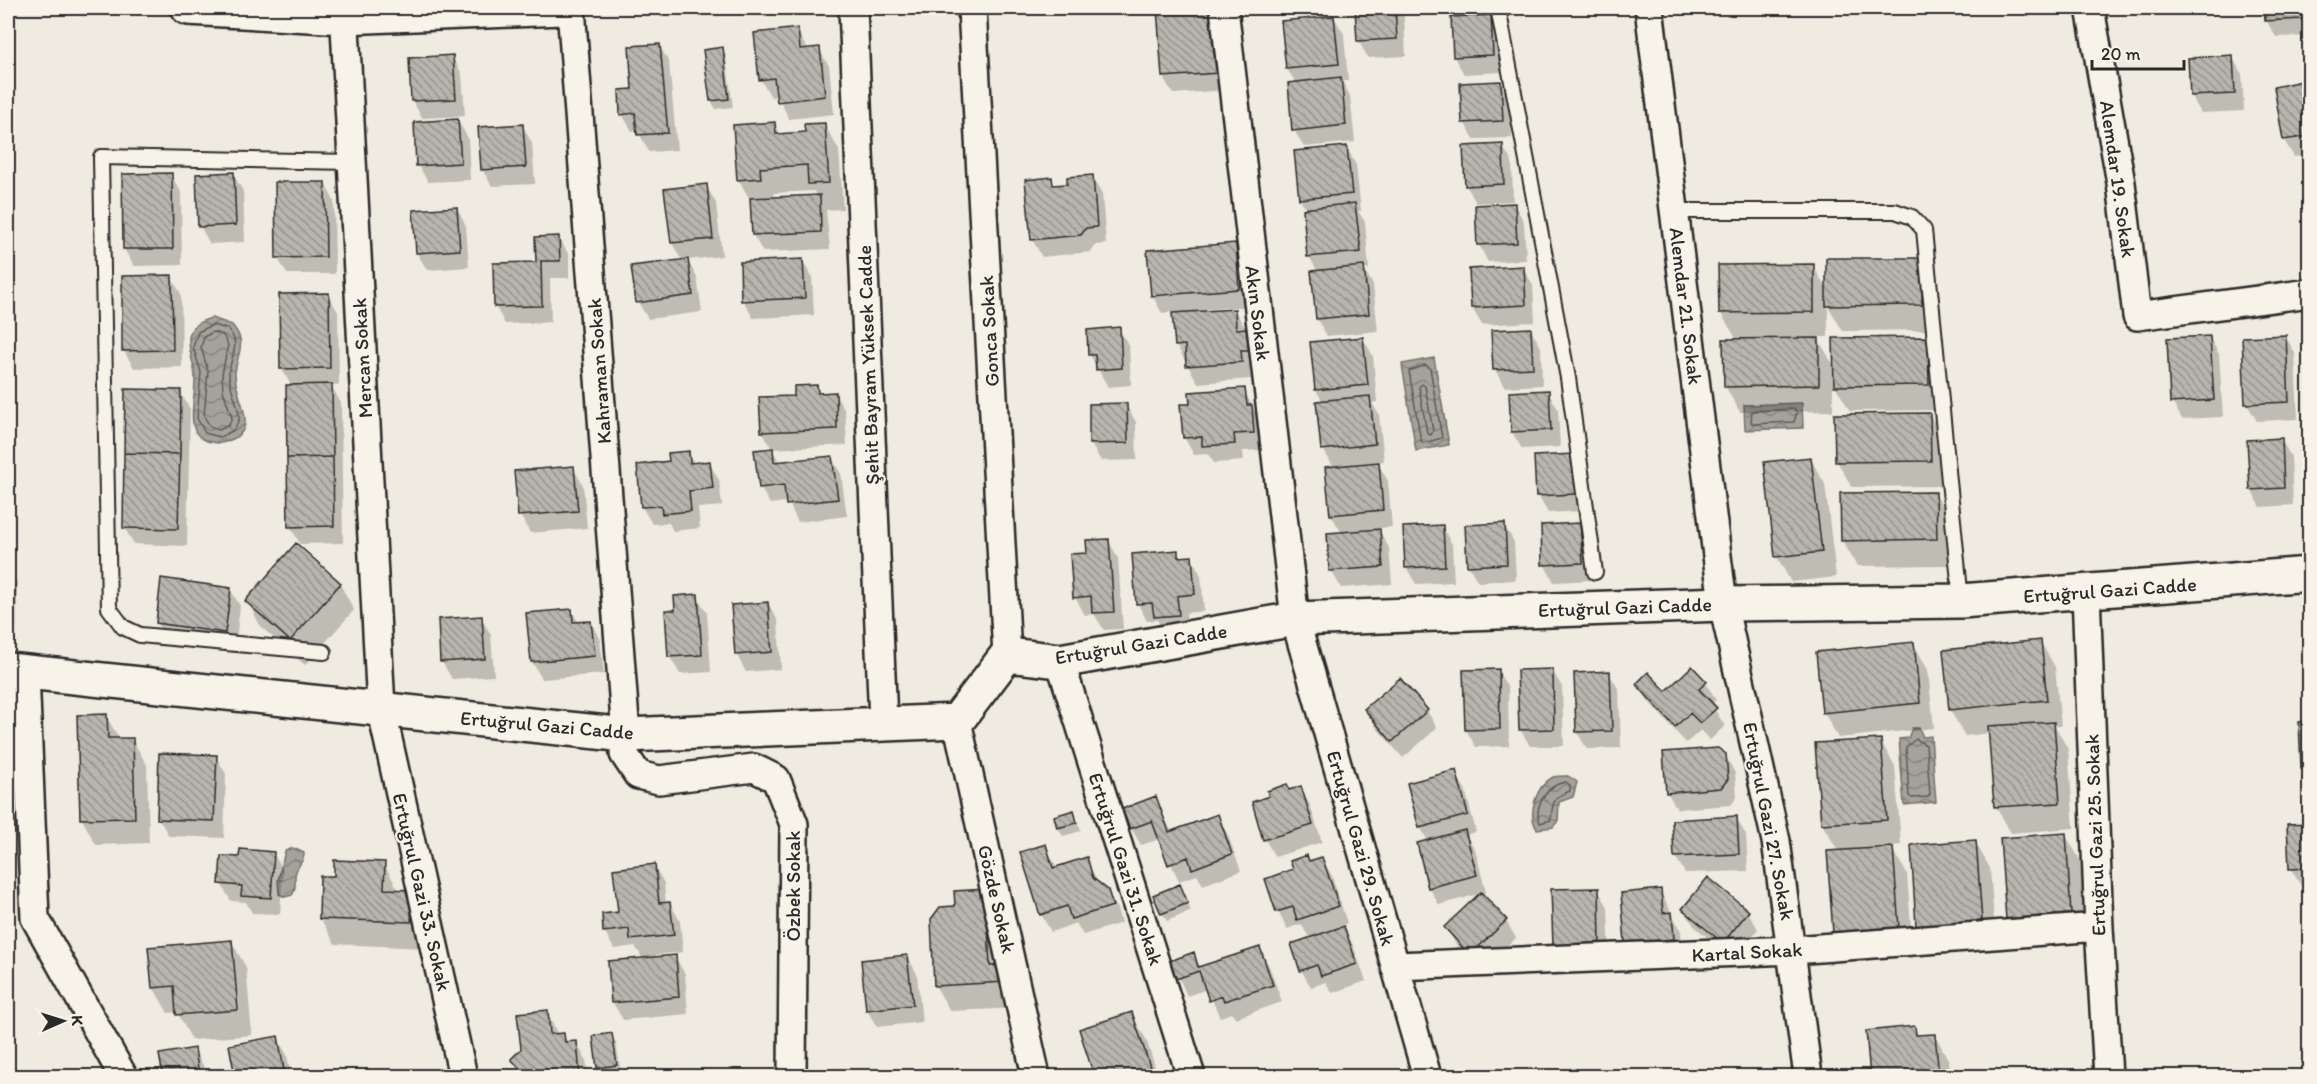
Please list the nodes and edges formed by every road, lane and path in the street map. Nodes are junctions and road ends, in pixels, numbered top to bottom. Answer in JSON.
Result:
{"nodes":[{"id":1,"x":188,"y":8,"type":"edge"},
{"id":2,"x":562,"y":8,"type":"edge"},
{"id":3,"x":572,"y":8,"type":"edge"},
{"id":4,"x":854,"y":8,"type":"edge"},
{"id":5,"x":972,"y":8,"type":"edge"},
{"id":6,"x":1224,"y":8,"type":"edge"},
{"id":7,"x":1498,"y":8,"type":"edge"},
{"id":8,"x":1649,"y":8,"type":"edge"},
{"id":9,"x":2090,"y":8,"type":"edge"},
{"id":10,"x":344,"y":12,"type":"edge"},
{"id":11,"x":352,"y":162,"type":"junction"},
{"id":12,"x":1674,"y":211,"type":"junction"},
{"id":13,"x":2310,"y":293,"type":"edge"},
{"id":14,"x":1595,"y":572,"type":"dead end"},
{"id":15,"x":2310,"y":574,"type":"edge"},
{"id":16,"x":2086,"y":593,"type":"junction"},
{"id":17,"x":1961,"y":600,"type":"junction"},
{"id":18,"x":1724,"y":604,"type":"junction"},
{"id":19,"x":1294,"y":619,"type":"junction"},
{"id":20,"x":324,"y":652,"type":"dead end"},
{"id":21,"x":1006,"y":655,"type":"junction"},
{"id":22,"x":1060,"y":661,"type":"junction"},
{"id":23,"x":16,"y":671,"type":"edge"},
{"id":24,"x":381,"y":708,"type":"junction"},
{"id":25,"x":957,"y":721,"type":"junction"},
{"id":26,"x":884,"y":722,"type":"junction"},
{"id":27,"x":626,"y":735,"type":"junction"},
{"id":28,"x":19,"y":794,"type":"edge"},
{"id":29,"x":2099,"y":927,"type":"junction"},
{"id":30,"x":1793,"y":950,"type":"junction"},
{"id":31,"x":1395,"y":966,"type":"junction"},
{"id":32,"x":787,"y":1074,"type":"edge"},
{"id":33,"x":123,"y":1077,"type":"edge"},
{"id":34,"x":463,"y":1077,"type":"edge"},
{"id":35,"x":1036,"y":1077,"type":"edge"},
{"id":36,"x":1191,"y":1077,"type":"edge"},
{"id":37,"x":1427,"y":1077,"type":"edge"},
{"id":38,"x":1808,"y":1077,"type":"edge"},
{"id":39,"x":2108,"y":1077,"type":"edge"}],
"edges":[{"from":1,"to":10,"type":"street"},
{"from":2,"to":10,"type":"street"},
{"from":3,"to":27,"type":"street","name":"Kahraman Sokak"},
{"from":4,"to":26,"type":"street","name":"Şehit Bayram Yüksek Cadde"},
{"from":5,"to":21,"type":"street","name":"Gonca Sokak"},
{"from":6,"to":19,"type":"street","name":"Akın Sokak"},
{"from":7,"to":14,"type":"lane"},
{"from":8,"to":12,"type":"street","name":"Alemdar 21. Sokak"},
{"from":9,"to":13,"type":"street","name":"Alemdar 19. Sokak"},
{"from":10,"to":11,"type":"street","name":"Mercan Sokak"},
{"from":11,"to":20,"type":"lane"},
{"from":11,"to":24,"type":"street","name":"Mercan Sokak"},
{"from":12,"to":17,"type":"lane"},
{"from":12,"to":18,"type":"street","name":"Alemdar 21. Sokak"},
{"from":15,"to":16,"type":"street","name":"Ertuğrul Gazi Cadde"},
{"from":16,"to":17,"type":"street","name":"Ertuğrul Gazi Cadde"},
{"from":16,"to":29,"type":"street","name":"Ertuğrul Gazi 25. Sokak"},
{"from":17,"to":18,"type":"street","name":"Ertuğrul Gazi Cadde"},
{"from":18,"to":19,"type":"street","name":"Ertuğrul Gazi Cadde"},
{"from":18,"to":30,"type":"street","name":"Ertuğrul Gazi 27. Sokak"},
{"from":19,"to":22,"type":"street","name":"Ertuğrul Gazi Cadde"},
{"from":19,"to":31,"type":"street","name":"Ertuğrul Gazi 29. Sokak"},
{"from":21,"to":22,"type":"street","name":"Ertuğrul Gazi Cadde"},
{"from":21,"to":25,"type":"street"},
{"from":22,"to":36,"type":"street","name":"Ertuğrul Gazi 31. Sokak"},
{"from":23,"to":24,"type":"street","name":"Ertuğrul Gazi Cadde"},
{"from":23,"to":28,"type":"street"},
{"from":24,"to":27,"type":"street","name":"Ertuğrul Gazi Cadde"},
{"from":24,"to":34,"type":"street","name":"Ertuğrul Gazi 33. Sokak"},
{"from":25,"to":26,"type":"street","name":"Ertuğrul Gazi Cadde"},
{"from":25,"to":35,"type":"street","name":"Gözde Sokak"},
{"from":26,"to":27,"type":"street","name":"Ertuğrul Gazi Cadde"},
{"from":27,"to":32,"type":"street","name":"Özbek Sokak"},
{"from":28,"to":33,"type":"street"},
{"from":29,"to":30,"type":"street","name":"Kartal Sokak"},
{"from":29,"to":39,"type":"street","name":"Ertuğrul Gazi 25. Sokak"},
{"from":30,"to":31,"type":"street","name":"Kartal Sokak"},
{"from":30,"to":38,"type":"street","name":"Ertuğrul Gazi 27. Sokak"},
{"from":31,"to":37,"type":"street","name":"Ertuğrul Gazi 29. Sokak"}]}
